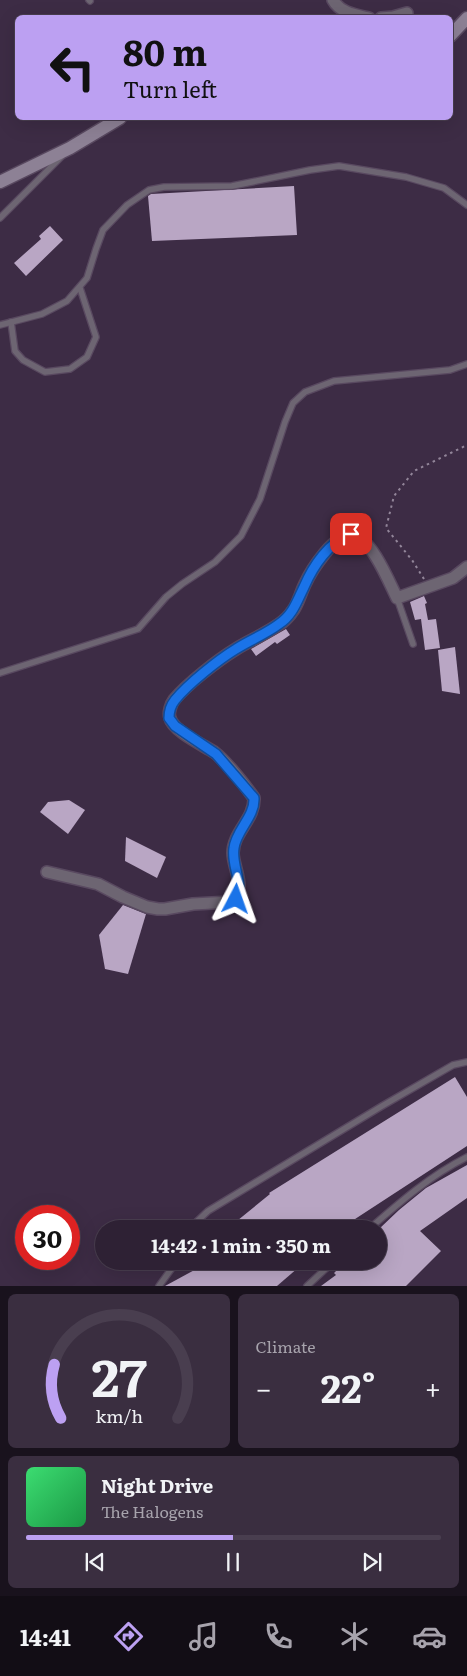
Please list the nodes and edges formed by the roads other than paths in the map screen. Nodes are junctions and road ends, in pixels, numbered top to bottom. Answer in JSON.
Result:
{"nodes":[{"id":1,"x":333,"y":0,"type":"edge"},
{"id":2,"x":407,"y":13,"type":"dead end"},
{"id":3,"x":356,"y":15,"type":"edge"},
{"id":4,"x":400,"y":15,"type":"edge"},
{"id":5,"x":467,"y":18,"type":"edge"},
{"id":6,"x":453,"y":33,"type":"edge"},
{"id":7,"x":117,"y":120,"type":"edge"},
{"id":8,"x":70,"y":148,"type":"junction"},
{"id":9,"x":0,"y":182,"type":"edge"},
{"id":10,"x":467,"y":206,"type":"edge"},
{"id":11,"x":0,"y":218,"type":"edge"},
{"id":12,"x":80,"y":288,"type":"junction"},
{"id":13,"x":11,"y":322,"type":"junction"},
{"id":14,"x":0,"y":325,"type":"edge"},
{"id":15,"x":467,"y":364,"type":"edge"},
{"id":16,"x":467,"y":567,"type":"edge"},
{"id":17,"x":398,"y":598,"type":"junction"},
{"id":18,"x":413,"y":644,"type":"dead end"},
{"id":19,"x":0,"y":674,"type":"edge"},
{"id":20,"x":47,"y":872,"type":"dead end"},
{"id":21,"x":467,"y":1062,"type":"edge"},
{"id":22,"x":467,"y":1157,"type":"edge"},
{"id":23,"x":199,"y":1220,"type":"edge"},
{"id":24,"x":380,"y":1220,"type":"edge"},
{"id":25,"x":171,"y":1270,"type":"edge"},
{"id":26,"x":324,"y":1270,"type":"edge"},
{"id":27,"x":159,"y":1286,"type":"edge"},
{"id":28,"x":307,"y":1286,"type":"edge"}],
"edges":[{"from":1,"to":3,"type":"street"},
{"from":2,"to":4,"type":"street"},
{"from":5,"to":6,"type":"main road"},
{"from":7,"to":8,"type":"main road"},
{"from":8,"to":9,"type":"main road"},
{"from":8,"to":11,"type":"lane"},
{"from":10,"to":12,"type":"lane"},
{"from":12,"to":13,"type":"lane"},
{"from":12,"to":13,"type":"lane"},
{"from":13,"to":14,"type":"lane"},
{"from":15,"to":19,"type":"lane"},
{"from":16,"to":17,"type":"street"},
{"from":17,"to":18,"type":"lane"},
{"from":17,"to":20,"type":"street"},
{"from":21,"to":23,"type":"lane"},
{"from":22,"to":24,"type":"lane"},
{"from":25,"to":27,"type":"lane"},
{"from":26,"to":28,"type":"lane"}]}
